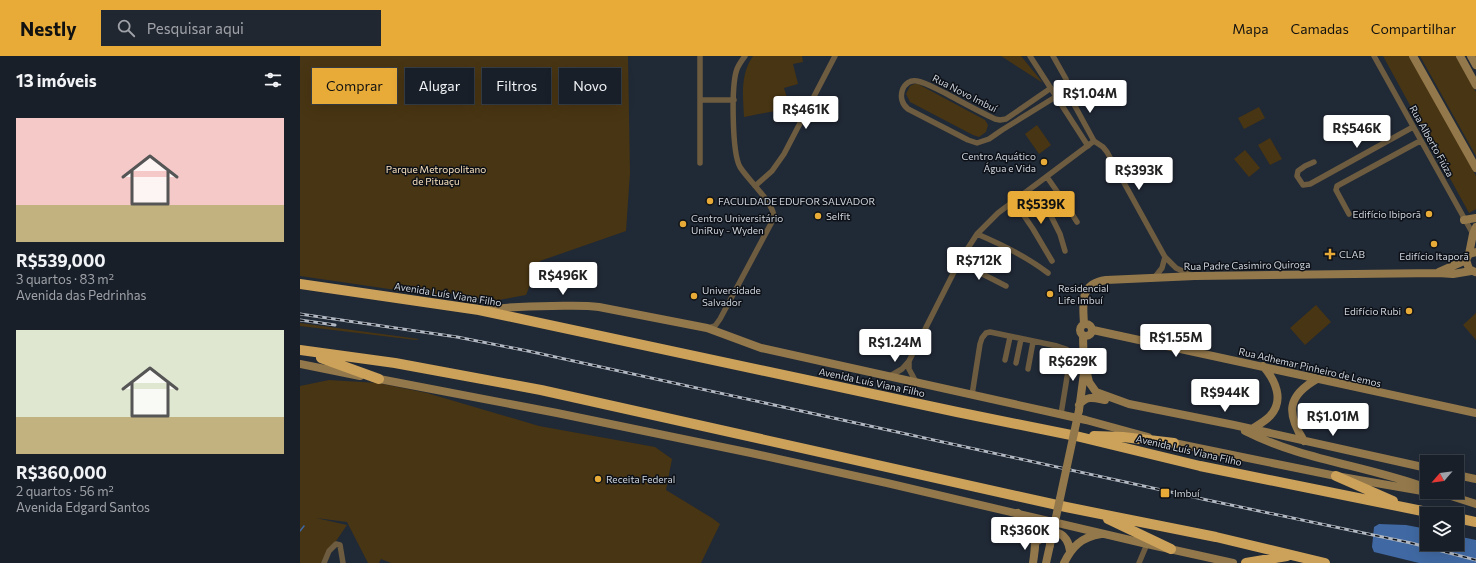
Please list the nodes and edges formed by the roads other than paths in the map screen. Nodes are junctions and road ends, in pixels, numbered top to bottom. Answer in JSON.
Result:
{"nodes":[{"id":1,"x":700,"y":56,"type":"edge"},
{"id":2,"x":745,"y":56,"type":"edge"},
{"id":3,"x":835,"y":56,"type":"edge"},
{"id":4,"x":1030,"y":56,"type":"edge"},
{"id":5,"x":1053,"y":56,"type":"edge"},
{"id":6,"x":1374,"y":56,"type":"edge"},
{"id":7,"x":1413,"y":56,"type":"edge"},
{"id":8,"x":1460,"y":56,"type":"edge"},
{"id":9,"x":1471,"y":56,"type":"edge"},
{"id":10,"x":1476,"y":65,"type":"edge"},
{"id":11,"x":1476,"y":85,"type":"edge"},
{"id":12,"x":1052,"y":88,"type":"junction"},
{"id":13,"x":1057,"y":96,"type":"junction"},
{"id":14,"x":1070,"y":97,"type":"junction"},
{"id":15,"x":701,"y":100,"type":"junction"},
{"id":16,"x":734,"y":100,"type":"junction"},
{"id":17,"x":1029,"y":104,"type":"junction"},
{"id":18,"x":1034,"y":110,"type":"junction"},
{"id":19,"x":1413,"y":127,"type":"junction"},
{"id":20,"x":1094,"y":141,"type":"junction"},
{"id":21,"x":1420,"y":141,"type":"junction"},
{"id":22,"x":1088,"y":146,"type":"junction"},
{"id":23,"x":1314,"y":162,"type":"dead end"},
{"id":24,"x":700,"y":163,"type":"dead end"},
{"id":25,"x":1476,"y":168,"type":"edge"},
{"id":26,"x":1047,"y":177,"type":"junction"},
{"id":27,"x":755,"y":186,"type":"junction"},
{"id":28,"x":1063,"y":200,"type":"junction"},
{"id":29,"x":1014,"y":201,"type":"junction"},
{"id":30,"x":1349,"y":214,"type":"dead end"},
{"id":31,"x":1476,"y":218,"type":"edge"},
{"id":32,"x":1464,"y":220,"type":"junction"},
{"id":33,"x":1077,"y":222,"type":"dead end"},
{"id":34,"x":1475,"y":233,"type":"edge"},
{"id":35,"x":977,"y":234,"type":"junction"},
{"id":36,"x":1065,"y":251,"type":"dead end"},
{"id":37,"x":1471,"y":255,"type":"edge"},
{"id":38,"x":1165,"y":257,"type":"junction"},
{"id":39,"x":1052,"y":260,"type":"dead end"},
{"id":40,"x":959,"y":262,"type":"junction"},
{"id":41,"x":1473,"y":272,"type":"edge"},
{"id":42,"x":1048,"y":273,"type":"dead end"},
{"id":43,"x":1438,"y":273,"type":"junction"},
{"id":44,"x":1195,"y":276,"type":"junction"},
{"id":45,"x":1155,"y":277,"type":"junction"},
{"id":46,"x":300,"y":284,"type":"edge"},
{"id":47,"x":1006,"y":286,"type":"dead end"},
{"id":48,"x":479,"y":310,"type":"junction"},
{"id":49,"x":720,"y":319,"type":"junction"},
{"id":50,"x":1087,"y":324,"type":"junction"},
{"id":51,"x":707,"y":328,"type":"junction"},
{"id":52,"x":724,"y":334,"type":"junction"},
{"id":53,"x":1010,"y":337,"type":"junction"},
{"id":54,"x":1085,"y":337,"type":"junction"},
{"id":55,"x":1020,"y":339,"type":"junction"},
{"id":56,"x":1033,"y":342,"type":"junction"},
{"id":57,"x":1057,"y":346,"type":"junction"},
{"id":58,"x":300,"y":351,"type":"edge"},
{"id":59,"x":1004,"y":360,"type":"dead end"},
{"id":60,"x":909,"y":361,"type":"junction"},
{"id":61,"x":1084,"y":361,"type":"junction"},
{"id":62,"x":1016,"y":363,"type":"dead end"},
{"id":63,"x":300,"y":364,"type":"edge"},
{"id":64,"x":1263,"y":366,"type":"junction"},
{"id":65,"x":1028,"y":369,"type":"dead end"},
{"id":66,"x":1053,"y":370,"type":"dead end"},
{"id":67,"x":890,"y":376,"type":"junction"},
{"id":68,"x":379,"y":378,"type":"junction"},
{"id":69,"x":1317,"y":379,"type":"junction"},
{"id":70,"x":916,"y":382,"type":"junction"},
{"id":71,"x":972,"y":395,"type":"junction"},
{"id":72,"x":1129,"y":404,"type":"junction"},
{"id":73,"x":1079,"y":408,"type":"junction"},
{"id":74,"x":1476,"y":413,"type":"edge"},
{"id":75,"x":1061,"y":414,"type":"junction"},
{"id":76,"x":1234,"y":425,"type":"junction"},
{"id":77,"x":1252,"y":429,"type":"junction"},
{"id":78,"x":1076,"y":436,"type":"junction"},
{"id":79,"x":1304,"y":440,"type":"junction"},
{"id":80,"x":1174,"y":444,"type":"junction"},
{"id":81,"x":1420,"y":466,"type":"edge"},
{"id":82,"x":1336,"y":476,"type":"junction"},
{"id":83,"x":1464,"y":476,"type":"edge"},
{"id":84,"x":1476,"y":479,"type":"edge"},
{"id":85,"x":1420,"y":485,"type":"edge"},
{"id":86,"x":1420,"y":491,"type":"edge"},
{"id":87,"x":1460,"y":499,"type":"edge"},
{"id":88,"x":1476,"y":504,"type":"edge"},
{"id":89,"x":1414,"y":509,"type":"junction"},
{"id":90,"x":1420,"y":510,"type":"edge"},
{"id":91,"x":1018,"y":513,"type":"junction"},
{"id":92,"x":1095,"y":513,"type":"junction"},
{"id":93,"x":1464,"y":519,"type":"edge"},
{"id":94,"x":1476,"y":522,"type":"edge"},
{"id":95,"x":1104,"y":534,"type":"junction"},
{"id":96,"x":1036,"y":542,"type":"junction"},
{"id":97,"x":1147,"y":544,"type":"junction"},
{"id":98,"x":1172,"y":549,"type":"junction"},
{"id":99,"x":1070,"y":551,"type":"junction"},
{"id":100,"x":1294,"y":556,"type":"junction"},
{"id":101,"x":324,"y":563,"type":"edge"},
{"id":102,"x":343,"y":563,"type":"edge"},
{"id":103,"x":1033,"y":563,"type":"edge"},
{"id":104,"x":1046,"y":563,"type":"edge"},
{"id":105,"x":1064,"y":563,"type":"edge"},
{"id":106,"x":1139,"y":563,"type":"edge"},
{"id":107,"x":1233,"y":563,"type":"edge"},
{"id":108,"x":1246,"y":563,"type":"edge"},
{"id":109,"x":1325,"y":563,"type":"edge"}],
"edges":[{"from":1,"to":15,"type":"street"},
{"from":2,"to":16,"type":"street"},
{"from":3,"to":27,"type":"street"},
{"from":4,"to":12,"type":"street"},
{"from":5,"to":14,"type":"street"},
{"from":6,"to":19,"type":"street","name":"Rua Alberto Fiúza"},
{"from":7,"to":25,"type":"main road"},
{"from":8,"to":11,"type":"main road"},
{"from":9,"to":10,"type":"main road"},
{"from":12,"to":13,"type":"street"},
{"from":12,"to":17,"type":"street","name":"Rua Novo Imbuí"},
{"from":13,"to":14,"type":"street"},
{"from":13,"to":18,"type":"street","name":"Rua Novo Imbuí"},
{"from":13,"to":22,"type":"street"},
{"from":14,"to":20,"type":"street"},
{"from":15,"to":16,"type":"street"},
{"from":15,"to":24,"type":"street"},
{"from":16,"to":27,"type":"street"},
{"from":17,"to":18,"type":"street"},
{"from":17,"to":18,"type":"street","name":"Rua Novo Imbuí"},
{"from":19,"to":21,"type":"street","name":"Rua Alberto Fiúza"},
{"from":19,"to":23,"type":"street"},
{"from":20,"to":22,"type":"street"},
{"from":20,"to":38,"type":"street"},
{"from":21,"to":30,"type":"street"},
{"from":21,"to":32,"type":"street","name":"Rua Alberto Fiúza"},
{"from":22,"to":26,"type":"street"},
{"from":26,"to":28,"type":"street"},
{"from":26,"to":29,"type":"street"},
{"from":27,"to":49,"type":"street"},
{"from":28,"to":33,"type":"street"},
{"from":28,"to":36,"type":"street"},
{"from":29,"to":35,"type":"street"},
{"from":29,"to":39,"type":"street"},
{"from":31,"to":32,"type":"main road"},
{"from":32,"to":34,"type":"street","name":"Rua Alberto Fiúza"},
{"from":34,"to":37,"type":"main road","name":"Rua Alberto Fiúza"},
{"from":35,"to":40,"type":"street"},
{"from":35,"to":42,"type":"street"},
{"from":37,"to":41,"type":"main road"},
{"from":37,"to":43,"type":"main road","name":"Rua Padre Casimiro Quiroga"},
{"from":38,"to":44,"type":"street"},
{"from":38,"to":45,"type":"street"},
{"from":40,"to":47,"type":"street"},
{"from":40,"to":60,"type":"street"},
{"from":41,"to":43,"type":"main road","name":"Rua Padre Casimiro Quiroga"},
{"from":43,"to":44,"type":"main road","name":"Rua Padre Casimiro Quiroga"},
{"from":44,"to":45,"type":"main road","name":"Rua Padre Casimiro Quiroga"},
{"from":45,"to":50,"type":"main road","name":"Rua Padre Casimiro Quiroga"},
{"from":46,"to":48,"type":"highway","name":"Avenida Luís Viana Filho"},
{"from":48,"to":51,"type":"main road","name":"Avenida Luís Viana Filho"},
{"from":48,"to":78,"type":"highway","name":"Avenida Luís Viana Filho"},
{"from":49,"to":51,"type":"street"},
{"from":49,"to":52,"type":"street"},
{"from":50,"to":54,"type":"main road"},
{"from":50,"to":54,"type":"main road","name":"Rua Padre Casimiro Quiroga"},
{"from":50,"to":64,"type":"main road","name":"Rua Adhemar Pinheiro de Lemos"},
{"from":51,"to":52,"type":"main road","name":"Avenida Luís Viana Filho"},
{"from":52,"to":67,"type":"main road","name":"Avenida Luís Viana Filho"},
{"from":53,"to":55,"type":"street"},
{"from":53,"to":59,"type":"street"},
{"from":53,"to":71,"type":"street"},
{"from":54,"to":61,"type":"main road"},
{"from":55,"to":56,"type":"street"},
{"from":55,"to":62,"type":"street"},
{"from":56,"to":57,"type":"street"},
{"from":56,"to":65,"type":"street"},
{"from":57,"to":66,"type":"street"},
{"from":57,"to":75,"type":"street"},
{"from":58,"to":68,"type":"highway"},
{"from":58,"to":92,"type":"highway"},
{"from":60,"to":67,"type":"street"},
{"from":60,"to":70,"type":"street"},
{"from":61,"to":72,"type":"main road"},
{"from":61,"to":73,"type":"main road"},
{"from":63,"to":68,"type":"main road"},
{"from":64,"to":69,"type":"main road","name":"Rua Adhemar Pinheiro de Lemos"},
{"from":64,"to":77,"type":"main road"},
{"from":67,"to":70,"type":"main road","name":"Avenida Luís Viana Filho"},
{"from":68,"to":91,"type":"main road"},
{"from":69,"to":74,"type":"main road","name":"Rua Adhemar Pinheiro de Lemos"},
{"from":69,"to":79,"type":"main road"},
{"from":70,"to":71,"type":"main road","name":"Avenida Luís Viana Filho"},
{"from":71,"to":75,"type":"main road","name":"Avenida Luís Viana Filho"},
{"from":72,"to":73,"type":"main road"},
{"from":72,"to":76,"type":"main road"},
{"from":73,"to":104,"type":"main road","bridge":true},
{"from":75,"to":80,"type":"main road","name":"Avenida Luís Viana Filho"},
{"from":76,"to":77,"type":"main road"},
{"from":76,"to":85,"type":"main road"},
{"from":77,"to":79,"type":"main road"},
{"from":78,"to":80,"type":"highway"},
{"from":78,"to":89,"type":"highway","name":"Avenida Luís Viana Filho"},
{"from":79,"to":81,"type":"main road"},
{"from":80,"to":82,"type":"main road","name":"Avenida Luís Viana Filho"},
{"from":82,"to":86,"type":"main road","name":"Avenida Luís Viana Filho"},
{"from":82,"to":89,"type":"highway"},
{"from":83,"to":84,"type":"main road"},
{"from":87,"to":88,"type":"main road","name":"Avenida Luís Viana Filho"},
{"from":89,"to":90,"type":"highway","name":"Avenida Luís Viana Filho"},
{"from":91,"to":95,"type":"main road"},
{"from":91,"to":96,"type":"main road"},
{"from":92,"to":98,"type":"highway"},
{"from":92,"to":100,"type":"highway"},
{"from":93,"to":94,"type":"highway"},
{"from":95,"to":97,"type":"main road"},
{"from":95,"to":99,"type":"main road"},
{"from":96,"to":99,"type":"main road"},
{"from":96,"to":103,"type":"main road"},
{"from":97,"to":98,"type":"main road"},
{"from":97,"to":106,"type":"street"},
{"from":98,"to":107,"type":"main road"},
{"from":99,"to":105,"type":"main road"},
{"from":100,"to":108,"type":"highway"},
{"from":100,"to":109,"type":"highway"},
{"from":101,"to":102,"type":"street"}]}
